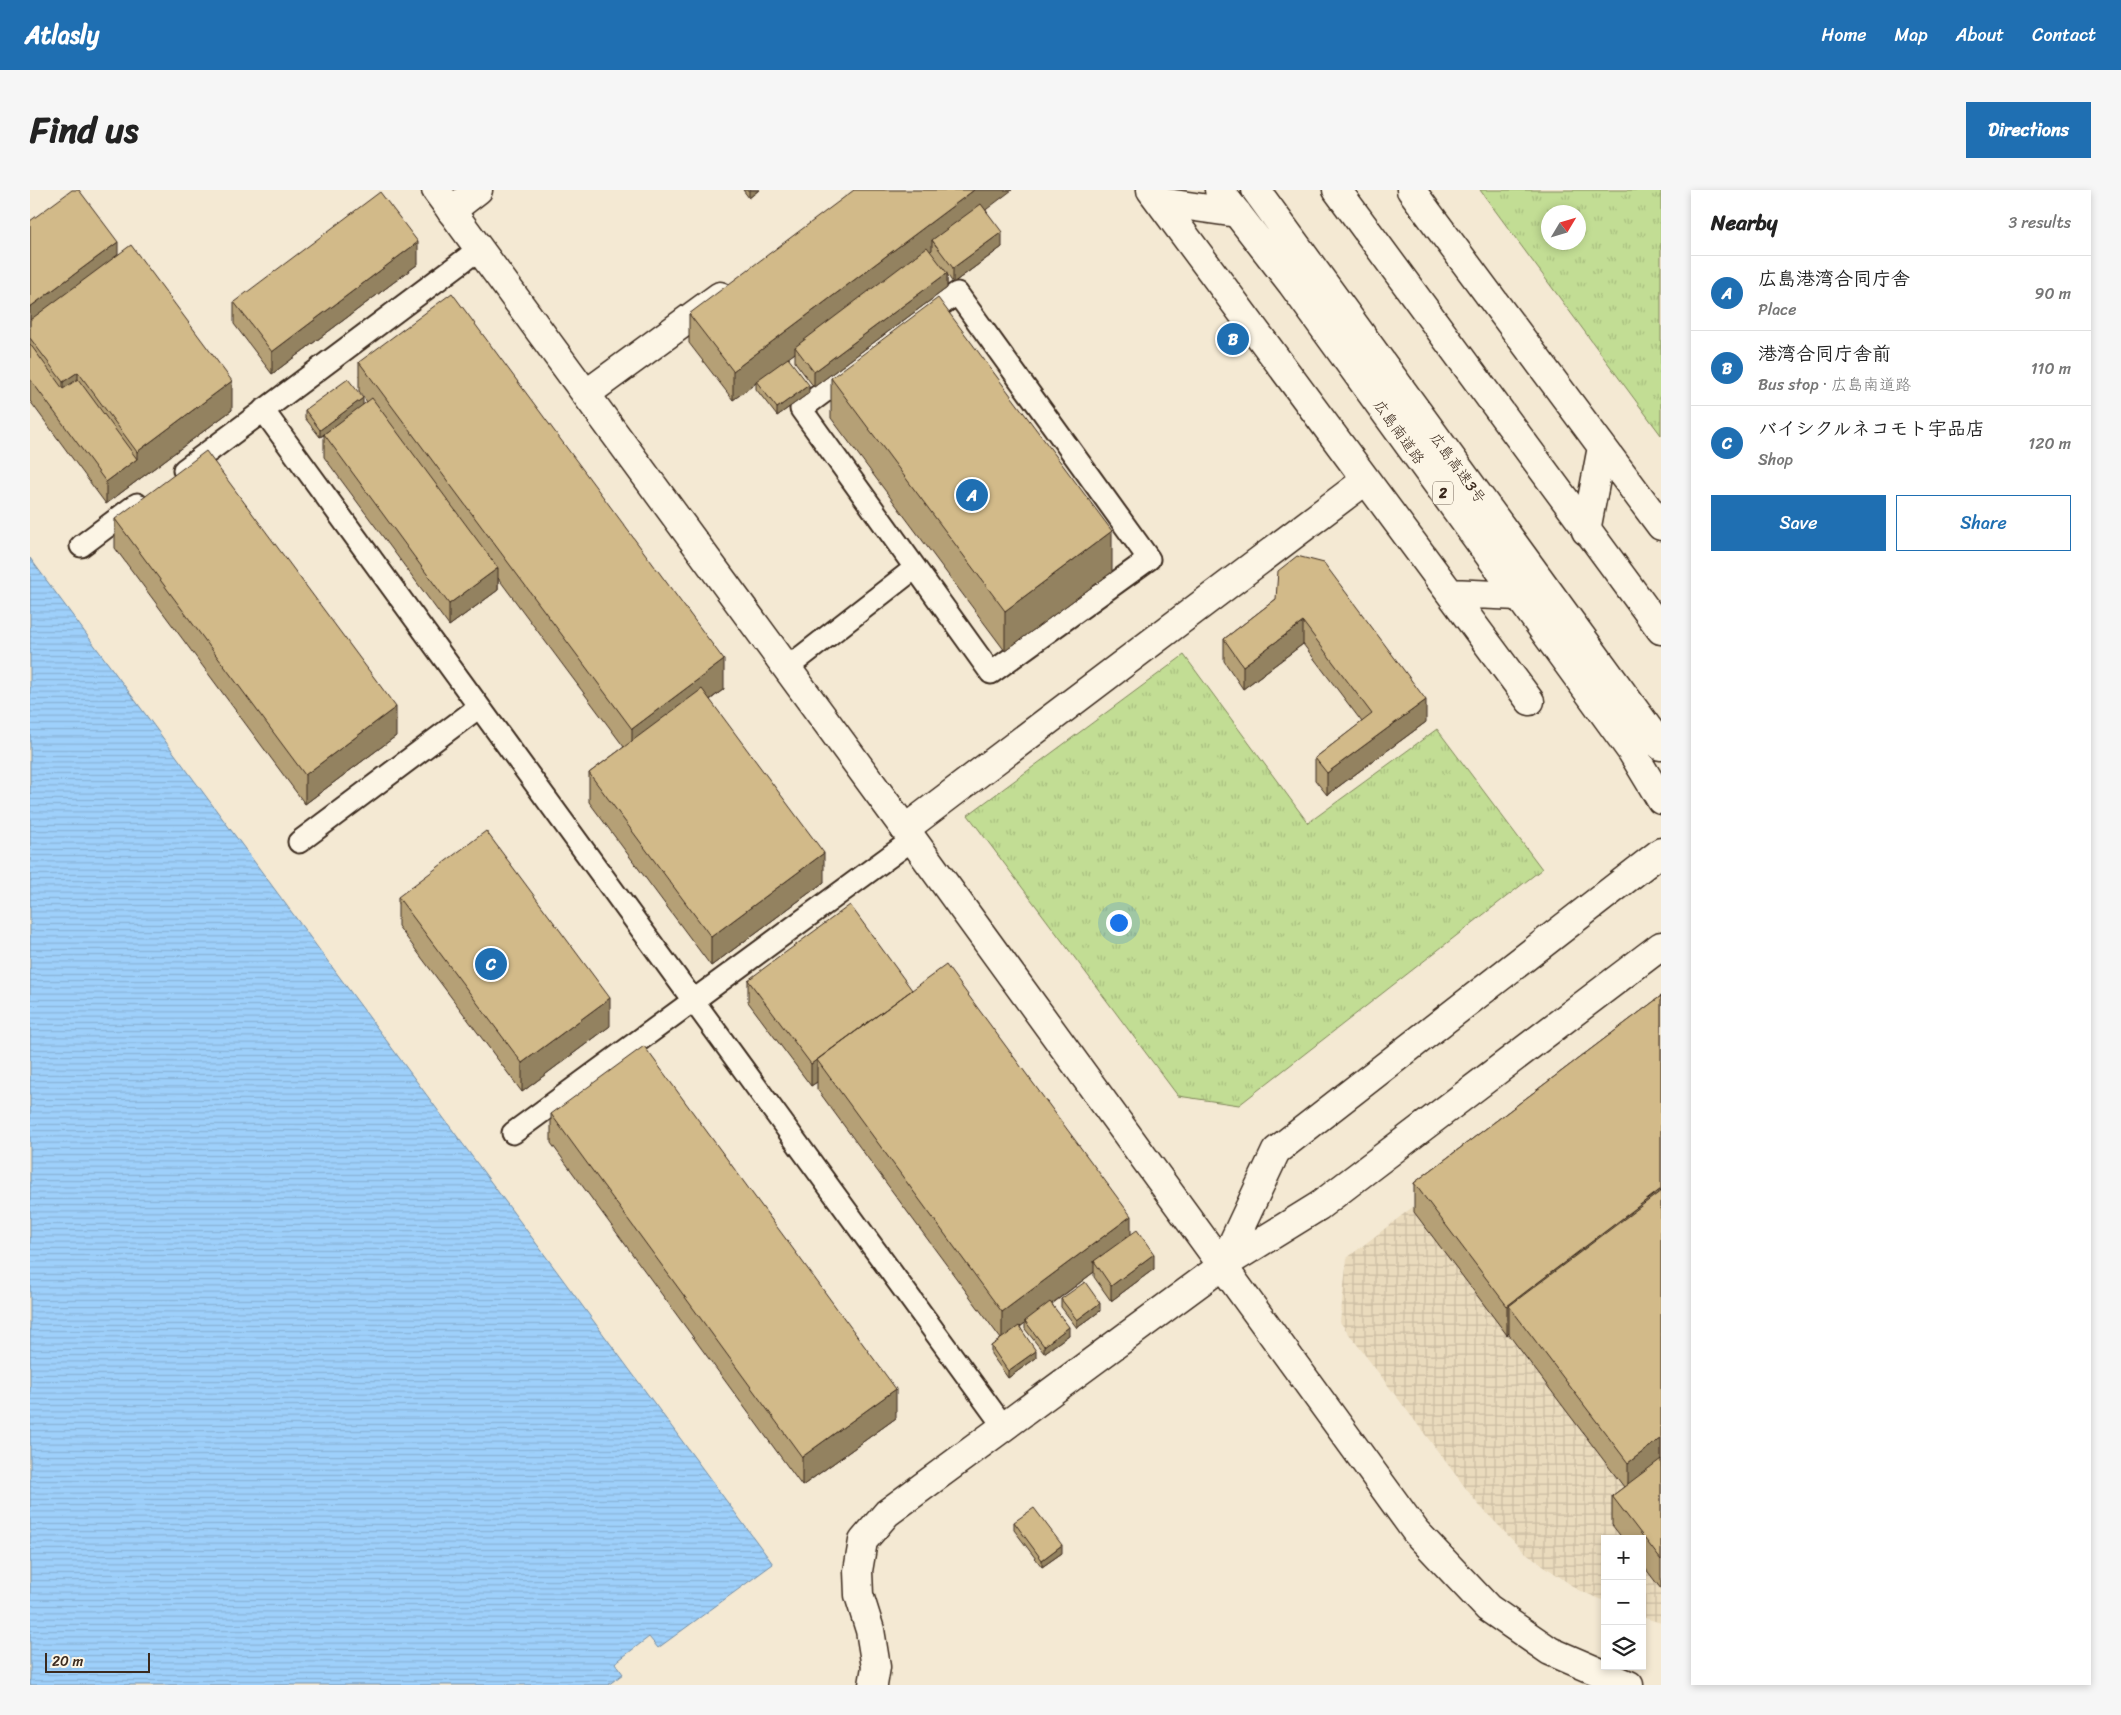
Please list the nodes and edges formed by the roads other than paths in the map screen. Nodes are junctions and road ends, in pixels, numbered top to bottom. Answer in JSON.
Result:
{"nodes":[{"id":1,"x":478,"y":190,"type":"edge"},
{"id":2,"x":1219,"y":190,"type":"edge"},
{"id":3,"x":1256,"y":190,"type":"edge"},
{"id":4,"x":1337,"y":190,"type":"edge"},
{"id":5,"x":1411,"y":190,"type":"edge"},
{"id":6,"x":1156,"y":196,"type":"edge"},
{"id":7,"x":443,"y":200,"type":"edge"},
{"id":8,"x":1237,"y":213,"type":"junction"},
{"id":9,"x":479,"y":249,"type":"junction"},
{"id":10,"x":736,"y":284,"type":"edge"},
{"id":11,"x":586,"y":394,"type":"junction"},
{"id":12,"x":263,"y":410,"type":"junction"},
{"id":13,"x":1602,"y":447,"type":"junction"},
{"id":14,"x":1366,"y":480,"type":"junction"},
{"id":15,"x":1661,"y":526,"type":"edge"},
{"id":16,"x":1586,"y":531,"type":"junction"},
{"id":17,"x":81,"y":546,"type":"dead end"},
{"id":18,"x":915,"y":568,"type":"junction"},
{"id":19,"x":1450,"y":593,"type":"junction"},
{"id":20,"x":1519,"y":596,"type":"junction"},
{"id":21,"x":1661,"y":630,"type":"edge"},
{"id":22,"x":787,"y":668,"type":"junction"},
{"id":23,"x":1530,"y":701,"type":"dead end"},
{"id":24,"x":479,"y":707,"type":"junction"},
{"id":25,"x":1661,"y":746,"type":"edge"},
{"id":26,"x":1661,"y":800,"type":"edge"},
{"id":27,"x":909,"y":834,"type":"junction"},
{"id":28,"x":299,"y":842,"type":"dead end"},
{"id":29,"x":1661,"y":852,"type":"edge"},
{"id":30,"x":1661,"y":946,"type":"edge"},
{"id":31,"x":693,"y":1001,"type":"junction"},
{"id":32,"x":513,"y":1132,"type":"dead end"},
{"id":33,"x":1222,"y":1266,"type":"junction"},
{"id":34,"x":1004,"y":1428,"type":"junction"},
{"id":35,"x":1596,"y":1678,"type":"edge"},
{"id":36,"x":873,"y":1685,"type":"edge"},
{"id":37,"x":1629,"y":1685,"type":"edge"}],
"edges":[{"from":1,"to":7,"type":"main road"},
{"from":2,"to":8,"type":"main road","name":"広島南道路","number":"2"},
{"from":3,"to":25,"type":"main road","name":"広島高速3号"},
{"from":4,"to":16,"type":"main road"},
{"from":5,"to":13,"type":"main road"},
{"from":6,"to":8,"type":"main road"},
{"from":6,"to":14,"type":"main road"},
{"from":7,"to":9,"type":"main road"},
{"from":8,"to":20,"type":"main road","name":"広島南道路","number":"2"},
{"from":9,"to":11,"type":"main road"},
{"from":9,"to":12,"type":"lane"},
{"from":10,"to":11,"type":"main road"},
{"from":11,"to":22,"type":"main road"},
{"from":12,"to":17,"type":"lane"},
{"from":12,"to":24,"type":"lane"},
{"from":13,"to":15,"type":"main road"},
{"from":13,"to":16,"type":"main road"},
{"from":14,"to":19,"type":"main road"},
{"from":14,"to":27,"type":"main road"},
{"from":16,"to":21,"type":"main road"},
{"from":18,"to":18,"type":"lane"},
{"from":18,"to":22,"type":"lane"},
{"from":19,"to":20,"type":"main road"},
{"from":19,"to":23,"type":"main road"},
{"from":20,"to":26,"type":"main road","name":"広島南道路","number":"2"},
{"from":22,"to":27,"type":"main road"},
{"from":24,"to":28,"type":"lane"},
{"from":24,"to":31,"type":"lane"},
{"from":27,"to":31,"type":"lane"},
{"from":27,"to":33,"type":"main road"},
{"from":29,"to":33,"type":"main road"},
{"from":30,"to":33,"type":"main road"},
{"from":31,"to":32,"type":"lane"},
{"from":31,"to":34,"type":"lane"},
{"from":33,"to":34,"type":"main road"},
{"from":33,"to":35,"type":"main road"},
{"from":34,"to":36,"type":"main road"},
{"from":35,"to":37,"type":"main road"}]}
